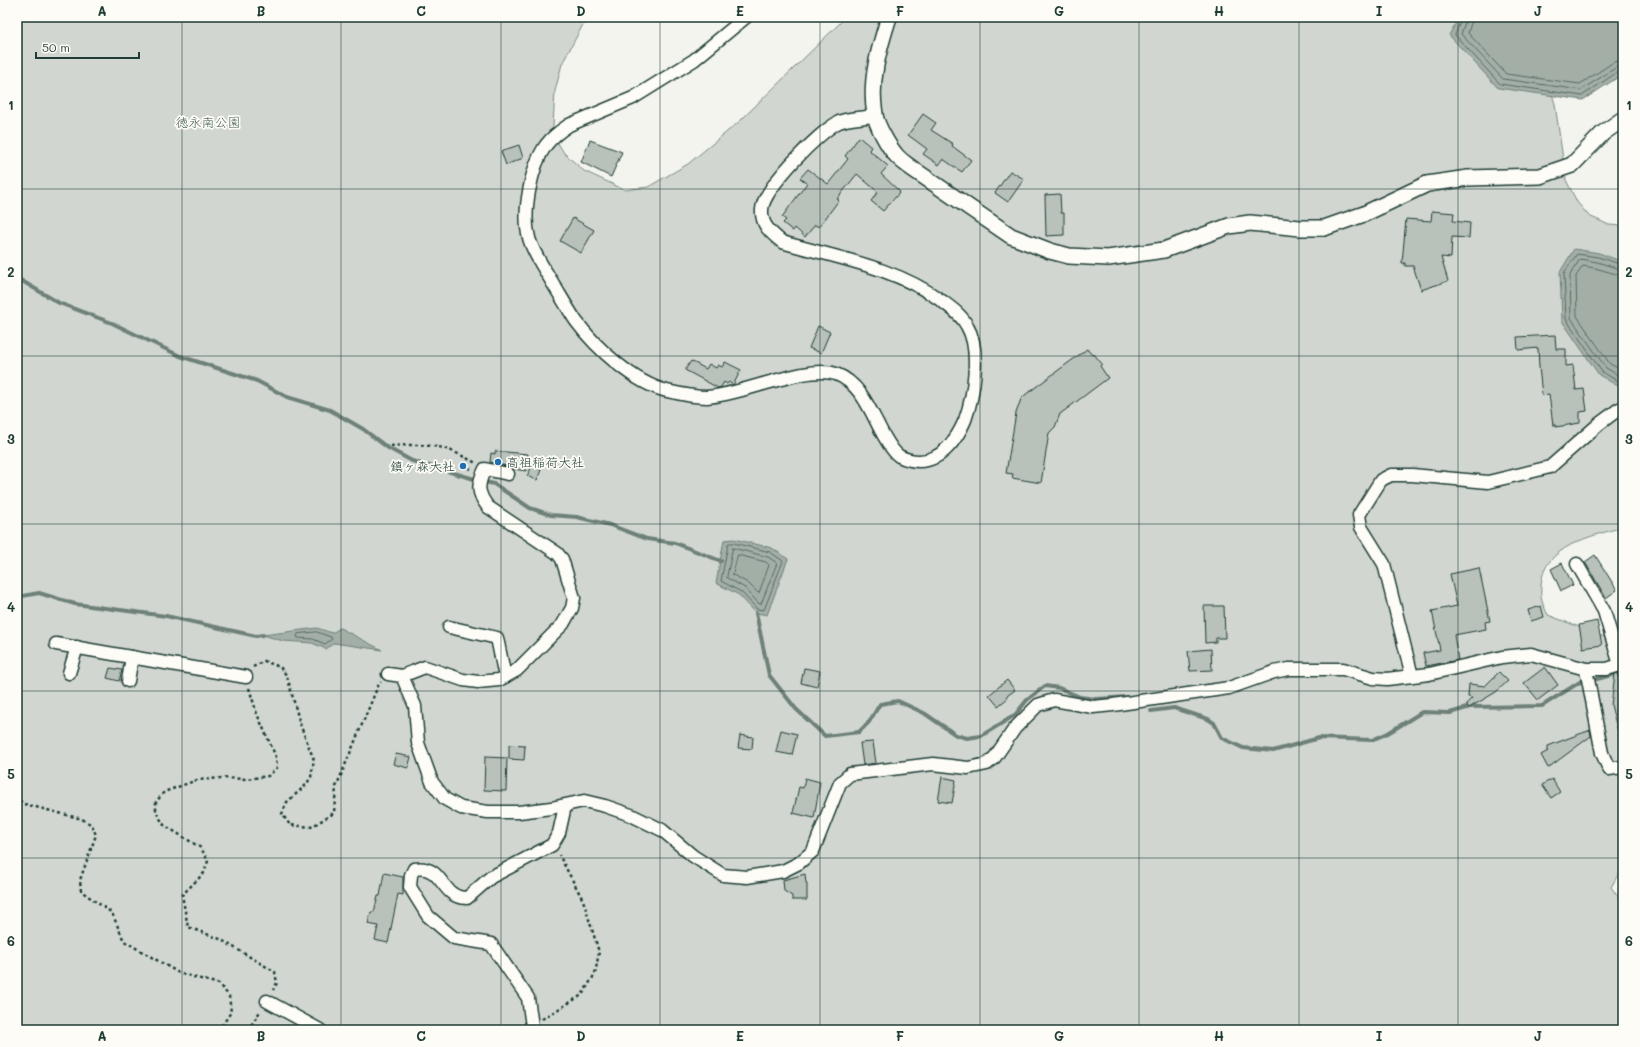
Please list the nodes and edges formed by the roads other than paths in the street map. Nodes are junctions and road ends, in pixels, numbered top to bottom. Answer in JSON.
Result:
{"nodes":[{"id":1,"x":746,"y":17,"type":"edge"},
{"id":2,"x":889,"y":17,"type":"edge"},
{"id":3,"x":875,"y":115,"type":"junction"},
{"id":4,"x":1623,"y":119,"type":"edge"},
{"id":5,"x":1623,"y":408,"type":"edge"},
{"id":6,"x":508,"y":474,"type":"dead end"},
{"id":7,"x":1578,"y":564,"type":"dead end"},
{"id":8,"x":448,"y":627,"type":"dead end"},
{"id":9,"x":56,"y":644,"type":"dead end"},
{"id":10,"x":77,"y":648,"type":"junction"},
{"id":11,"x":132,"y":657,"type":"junction"},
{"id":12,"x":1621,"y":665,"type":"edge"},
{"id":13,"x":1586,"y":669,"type":"junction"},
{"id":14,"x":69,"y":673,"type":"dead end"},
{"id":15,"x":388,"y":674,"type":"road end"},
{"id":16,"x":402,"y":676,"type":"junction"},
{"id":17,"x":1412,"y":676,"type":"junction"},
{"id":18,"x":246,"y":677,"type":"road end"},
{"id":19,"x":506,"y":677,"type":"junction"},
{"id":20,"x":128,"y":681,"type":"dead end"},
{"id":21,"x":1623,"y":767,"type":"edge"},
{"id":22,"x":1609,"y":769,"type":"junction"},
{"id":23,"x":1623,"y":773,"type":"edge"},
{"id":24,"x":565,"y":806,"type":"junction"},
{"id":25,"x":267,"y":1001,"type":"road end"},
{"id":26,"x":531,"y":1028,"type":"edge"},
{"id":27,"x":320,"y":1030,"type":"edge"}],
"edges":[{"from":1,"to":3,"type":"street"},
{"from":2,"to":3,"type":"street"},
{"from":3,"to":4,"type":"street"},
{"from":5,"to":17,"type":"street"},
{"from":6,"to":19,"type":"street"},
{"from":7,"to":12,"type":"street"},
{"from":8,"to":19,"type":"street"},
{"from":9,"to":10,"type":"street"},
{"from":10,"to":11,"type":"street"},
{"from":10,"to":14,"type":"street"},
{"from":11,"to":18,"type":"street"},
{"from":11,"to":20,"type":"street"},
{"from":12,"to":13,"type":"street"},
{"from":13,"to":17,"type":"street"},
{"from":13,"to":22,"type":"street"},
{"from":15,"to":16,"type":"street"},
{"from":16,"to":19,"type":"street"},
{"from":16,"to":24,"type":"street"},
{"from":17,"to":24,"type":"street"},
{"from":21,"to":22,"type":"street"},
{"from":22,"to":23,"type":"street"},
{"from":24,"to":26,"type":"street"},
{"from":25,"to":27,"type":"street"}]}
